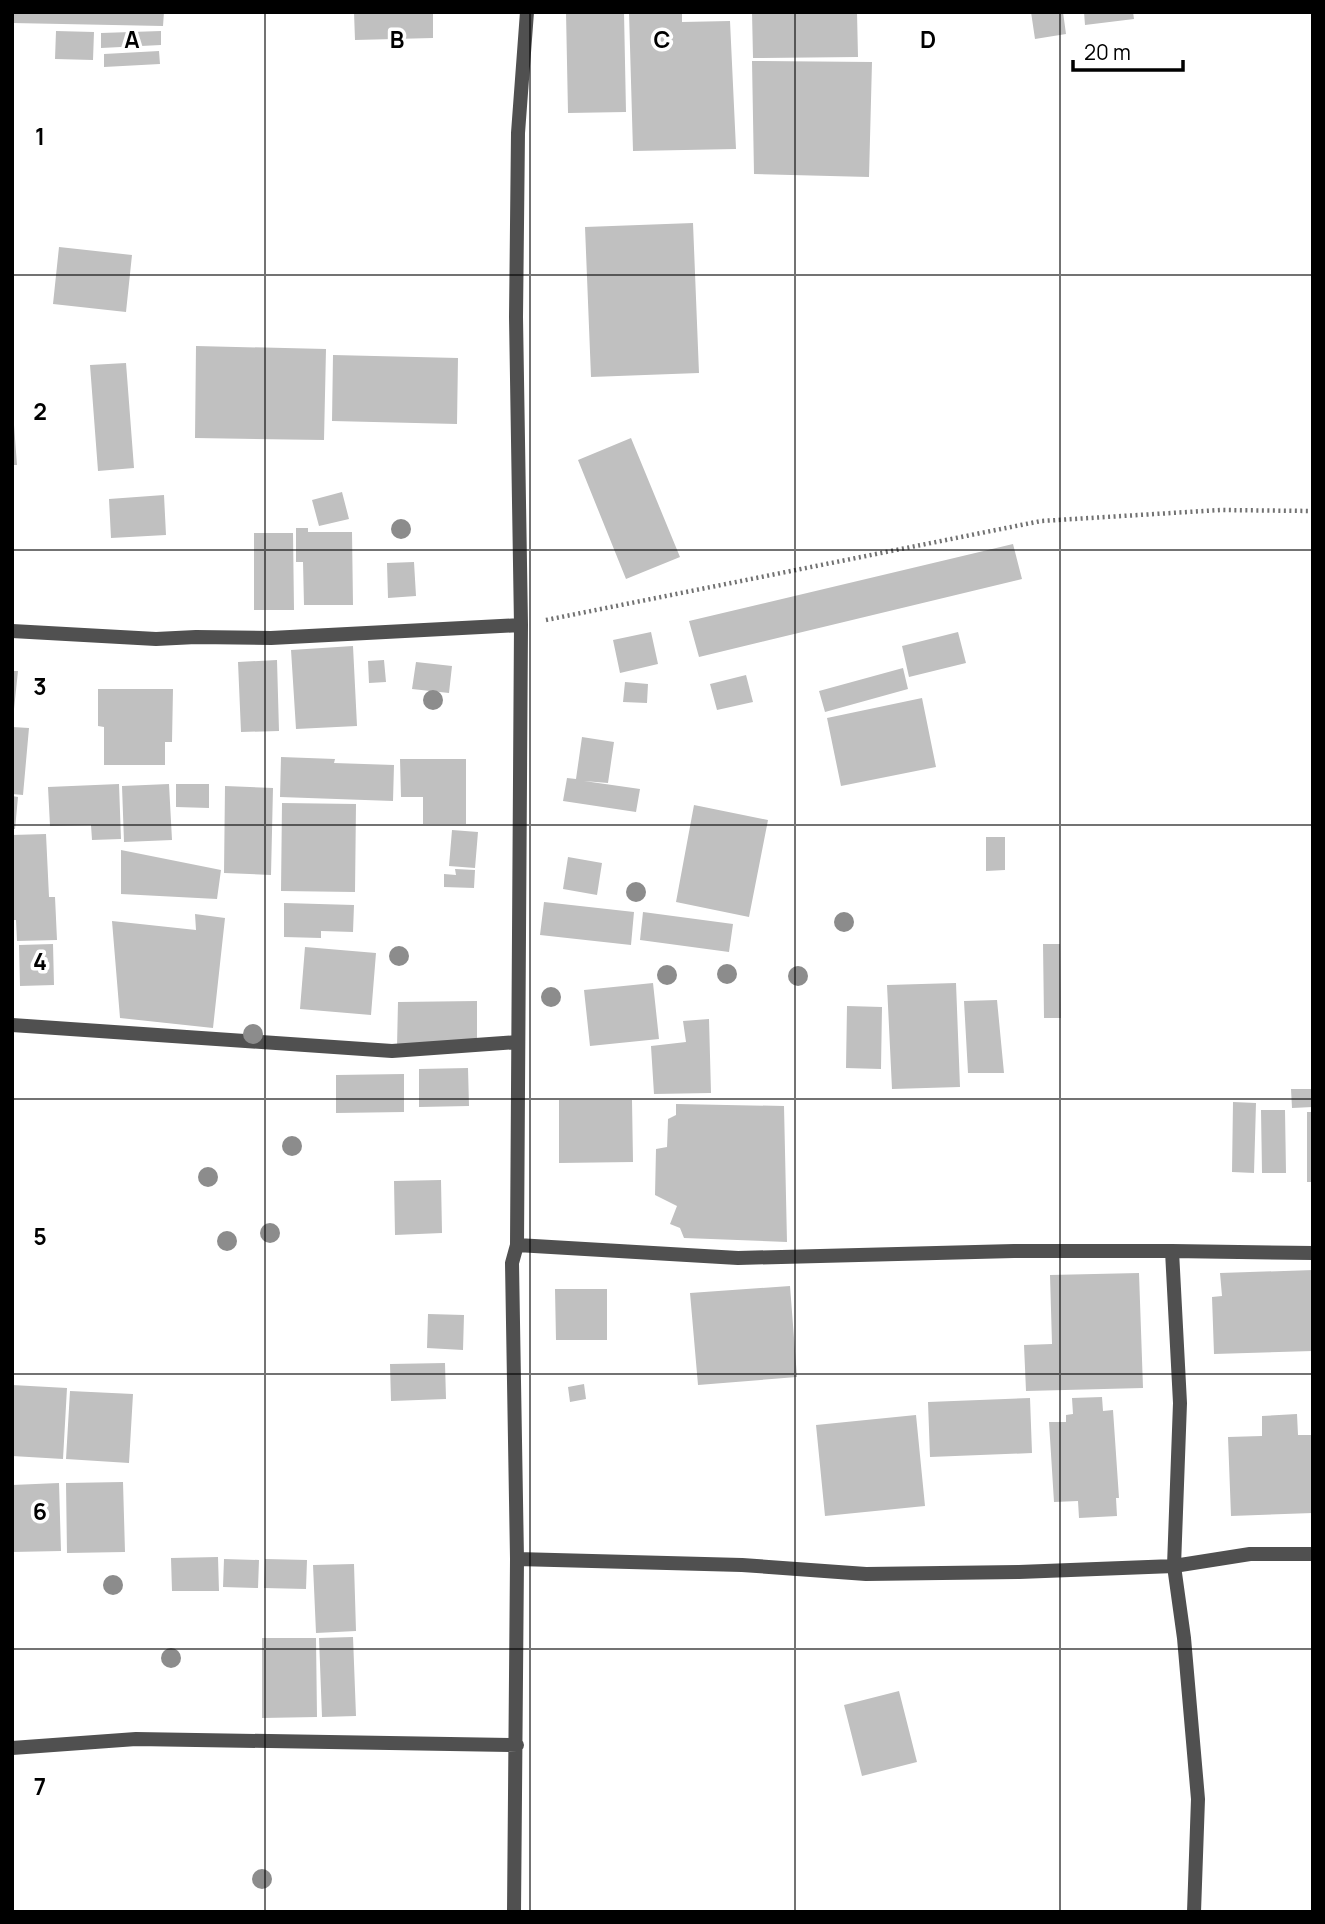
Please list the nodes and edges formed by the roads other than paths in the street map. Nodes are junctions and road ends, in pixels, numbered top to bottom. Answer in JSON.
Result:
{"nodes":[{"id":1,"x":527,"y":12,"type":"edge"},
{"id":2,"x":521,"y":625,"type":"junction"},
{"id":3,"x":12,"y":631,"type":"edge"},
{"id":4,"x":12,"y":1025,"type":"edge"},
{"id":5,"x":518,"y":1042,"type":"junction"},
{"id":6,"x":517,"y":1245,"type":"junction"},
{"id":7,"x":1172,"y":1251,"type":"junction"},
{"id":8,"x":1313,"y":1253,"type":"edge"},
{"id":9,"x":1313,"y":1554,"type":"edge"},
{"id":10,"x":517,"y":1559,"type":"junction"},
{"id":11,"x":1174,"y":1566,"type":"junction"},
{"id":12,"x":517,"y":1745,"type":"junction"},
{"id":13,"x":12,"y":1748,"type":"edge"},
{"id":14,"x":514,"y":1912,"type":"edge"},
{"id":15,"x":1194,"y":1912,"type":"edge"}],
"edges":[{"from":1,"to":2,"type":"street"},
{"from":2,"to":3,"type":"street"},
{"from":2,"to":5,"type":"street"},
{"from":4,"to":5,"type":"street"},
{"from":5,"to":6,"type":"street"},
{"from":6,"to":7,"type":"street"},
{"from":6,"to":10,"type":"street"},
{"from":7,"to":8,"type":"street"},
{"from":7,"to":11,"type":"street"},
{"from":9,"to":11,"type":"street"},
{"from":10,"to":11,"type":"street"},
{"from":10,"to":12,"type":"street"},
{"from":11,"to":15,"type":"street"},
{"from":12,"to":13,"type":"street"},
{"from":12,"to":14,"type":"street"}]}
